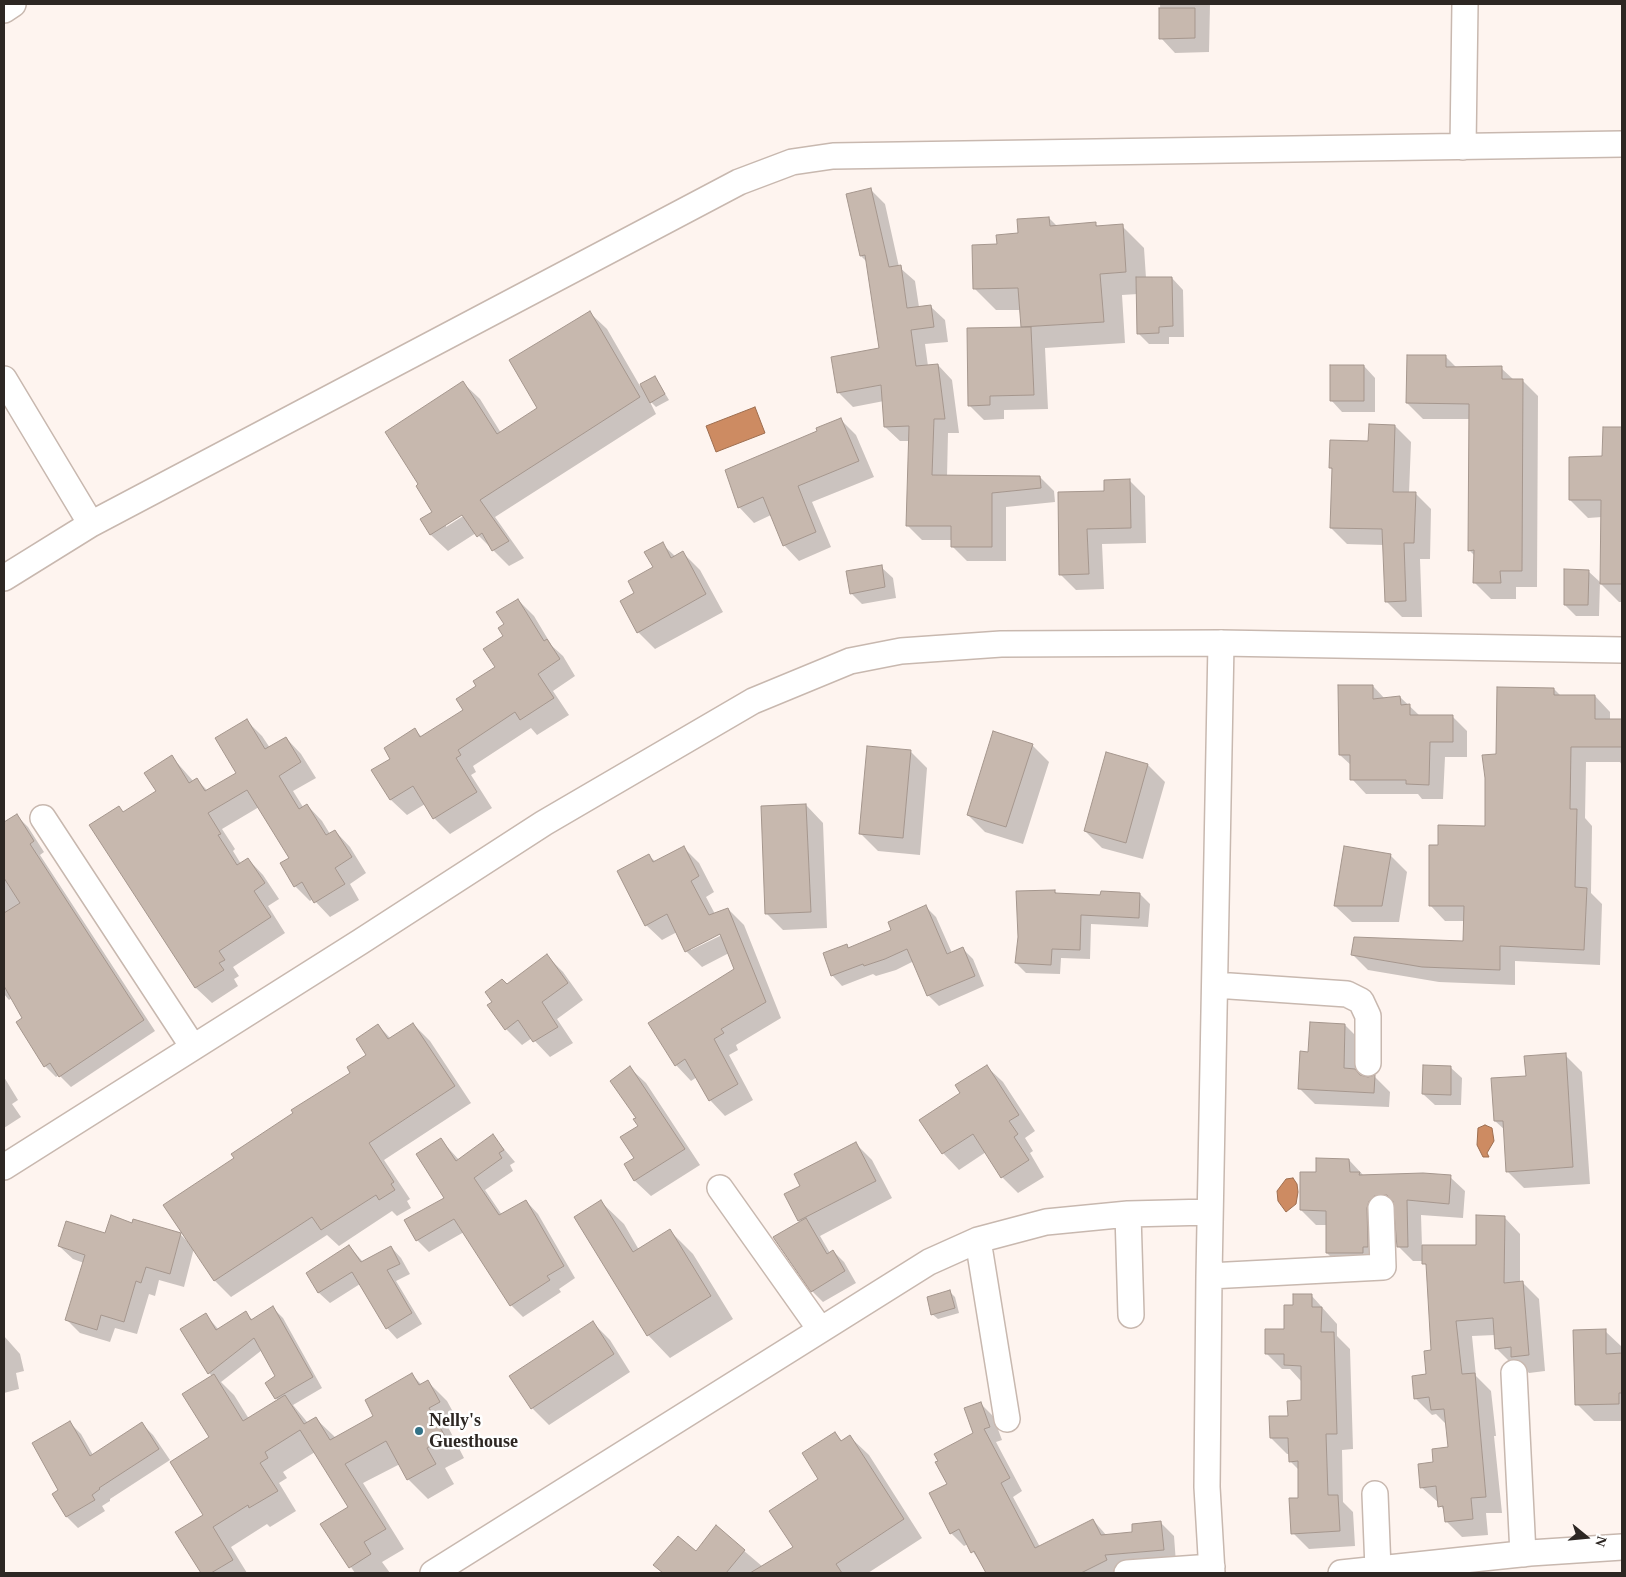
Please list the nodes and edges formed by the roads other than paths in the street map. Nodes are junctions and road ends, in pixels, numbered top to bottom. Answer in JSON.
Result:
{"nodes":[{"id":1,"x":13,"y":4,"type":"edge"},
{"id":2,"x":1465,"y":4,"type":"edge"},
{"id":3,"x":4,"y":10,"type":"edge"},
{"id":4,"x":1622,"y":144,"type":"edge"},
{"id":5,"x":1463,"y":147,"type":"junction"},
{"id":6,"x":4,"y":379,"type":"edge"},
{"id":7,"x":91,"y":524,"type":"junction"},
{"id":8,"x":4,"y":578,"type":"edge"},
{"id":9,"x":1221,"y":643,"type":"junction"},
{"id":10,"x":1622,"y":650,"type":"edge"},
{"id":11,"x":43,"y":818,"type":"dead end"},
{"id":12,"x":1215,"y":984,"type":"junction"},
{"id":13,"x":193,"y":1047,"type":"junction"},
{"id":14,"x":1368,"y":1063,"type":"dead end"},
{"id":15,"x":4,"y":1167,"type":"edge"},
{"id":16,"x":720,"y":1188,"type":"dead end"},
{"id":17,"x":1382,"y":1208,"type":"dead end"},
{"id":18,"x":1210,"y":1212,"type":"junction"},
{"id":19,"x":1128,"y":1214,"type":"junction"},
{"id":20,"x":978,"y":1240,"type":"junction"},
{"id":21,"x":1209,"y":1276,"type":"junction"},
{"id":22,"x":1131,"y":1316,"type":"dead end"},
{"id":23,"x":820,"y":1329,"type":"junction"},
{"id":24,"x":1514,"y":1372,"type":"dead end"},
{"id":25,"x":1007,"y":1419,"type":"dead end"},
{"id":26,"x":1375,"y":1494,"type":"dead end"},
{"id":27,"x":1622,"y":1547,"type":"edge"},
{"id":28,"x":1523,"y":1554,"type":"junction"},
{"id":29,"x":1563,"y":1562,"type":"edge"},
{"id":30,"x":1378,"y":1569,"type":"junction"},
{"id":31,"x":1212,"y":1570,"type":"edge"},
{"id":32,"x":433,"y":1573,"type":"edge"},
{"id":33,"x":1127,"y":1573,"type":"edge"},
{"id":34,"x":1341,"y":1573,"type":"edge"}],
"edges":[{"from":1,"to":3,"type":"street"},
{"from":2,"to":5,"type":"street"},
{"from":4,"to":5,"type":"street"},
{"from":5,"to":7,"type":"street"},
{"from":6,"to":7,"type":"street"},
{"from":7,"to":8,"type":"street"},
{"from":9,"to":10,"type":"street"},
{"from":9,"to":12,"type":"street"},
{"from":9,"to":13,"type":"street"},
{"from":11,"to":13,"type":"street"},
{"from":12,"to":14,"type":"street"},
{"from":12,"to":18,"type":"street"},
{"from":13,"to":15,"type":"street"},
{"from":16,"to":23,"type":"street"},
{"from":17,"to":21,"type":"street"},
{"from":18,"to":19,"type":"street"},
{"from":18,"to":21,"type":"street"},
{"from":19,"to":20,"type":"street"},
{"from":19,"to":22,"type":"street"},
{"from":20,"to":23,"type":"street"},
{"from":20,"to":25,"type":"street"},
{"from":21,"to":31,"type":"street"},
{"from":23,"to":32,"type":"street"},
{"from":24,"to":28,"type":"street"},
{"from":26,"to":30,"type":"street"},
{"from":27,"to":29,"type":"street"},
{"from":28,"to":29,"type":"street"},
{"from":28,"to":30,"type":"street"},
{"from":30,"to":34,"type":"street"},
{"from":31,"to":33,"type":"street"}]}
